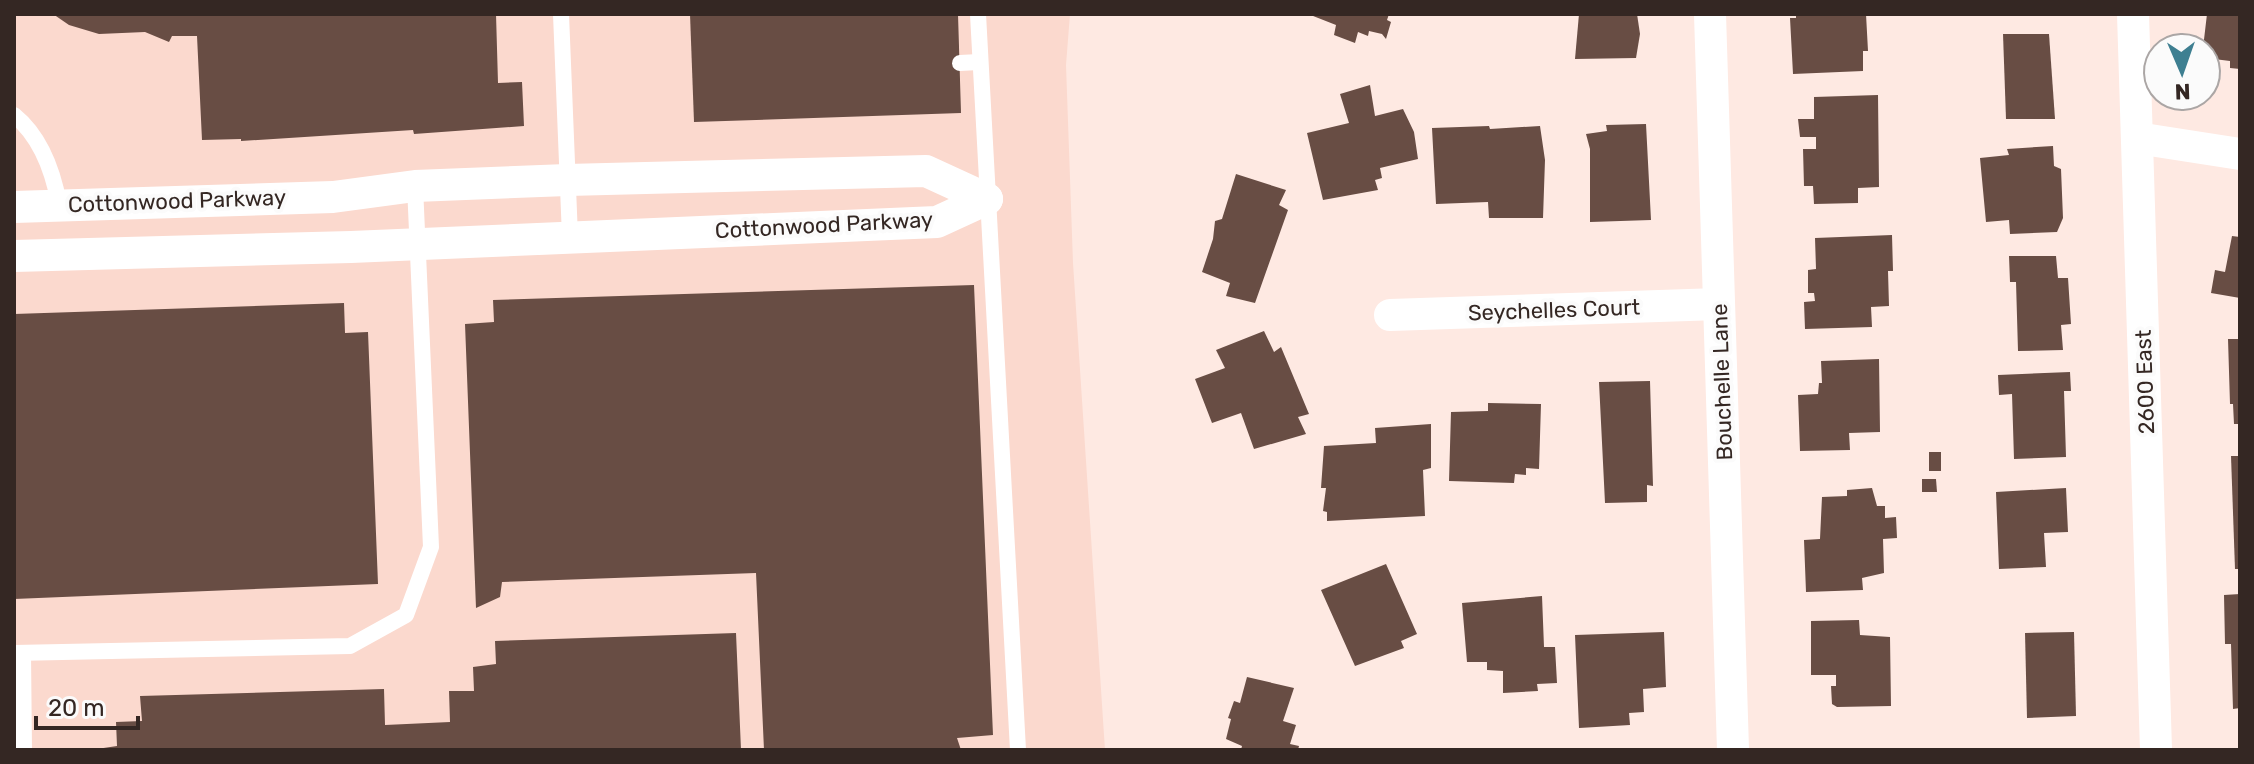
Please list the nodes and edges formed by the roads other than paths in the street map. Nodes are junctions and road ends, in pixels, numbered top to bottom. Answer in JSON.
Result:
{"nodes":[{"id":1,"x":561,"y":14,"type":"edge"},
{"id":2,"x":978,"y":14,"type":"edge"},
{"id":3,"x":1710,"y":14,"type":"edge"},
{"id":4,"x":2133,"y":14,"type":"edge"},
{"id":5,"x":979,"y":62,"type":"junction"},
{"id":6,"x":960,"y":63,"type":"dead end"},
{"id":7,"x":14,"y":115,"type":"edge"},
{"id":8,"x":2137,"y":138,"type":"junction"},
{"id":9,"x":2240,"y":154,"type":"edge"},
{"id":10,"x":567,"y":180,"type":"junction"},
{"id":11,"x":415,"y":186,"type":"junction"},
{"id":12,"x":987,"y":199,"type":"junction"},
{"id":13,"x":59,"y":204,"type":"junction"},
{"id":14,"x":14,"y":207,"type":"edge"},
{"id":15,"x":570,"y":237,"type":"junction"},
{"id":16,"x":418,"y":243,"type":"junction"},
{"id":17,"x":14,"y":256,"type":"edge"},
{"id":18,"x":1719,"y":304,"type":"junction"},
{"id":19,"x":1390,"y":315,"type":"dead end"},
{"id":20,"x":18,"y":653,"type":"edge"},
{"id":21,"x":24,"y":750,"type":"edge"},
{"id":22,"x":1018,"y":750,"type":"edge"},
{"id":23,"x":1733,"y":750,"type":"edge"},
{"id":24,"x":2156,"y":750,"type":"edge"}],
"edges":[{"from":1,"to":10,"type":"lane"},
{"from":2,"to":5,"type":"lane"},
{"from":3,"to":18,"type":"street","name":"Bouchelle Lane"},
{"from":4,"to":8,"type":"street","name":"2600 East"},
{"from":5,"to":6,"type":"lane"},
{"from":5,"to":12,"type":"lane"},
{"from":7,"to":13,"type":"lane"},
{"from":8,"to":9,"type":"street"},
{"from":8,"to":24,"type":"street","name":"2600 East"},
{"from":10,"to":11,"type":"street","name":"Cottonwood Parkway"},
{"from":10,"to":12,"type":"street","name":"Cottonwood Parkway"},
{"from":10,"to":15,"type":"lane"},
{"from":11,"to":13,"type":"street","name":"Cottonwood Parkway"},
{"from":11,"to":16,"type":"lane"},
{"from":12,"to":15,"type":"street","name":"Cottonwood Parkway"},
{"from":12,"to":22,"type":"lane"},
{"from":13,"to":14,"type":"street","name":"Cottonwood Parkway"},
{"from":15,"to":16,"type":"street","name":"Cottonwood Parkway"},
{"from":16,"to":17,"type":"street","name":"Cottonwood Parkway"},
{"from":16,"to":20,"type":"lane"},
{"from":18,"to":19,"type":"street","name":"Seychelles Court"},
{"from":18,"to":23,"type":"street","name":"Bouchelle Lane"},
{"from":20,"to":21,"type":"lane"}]}
